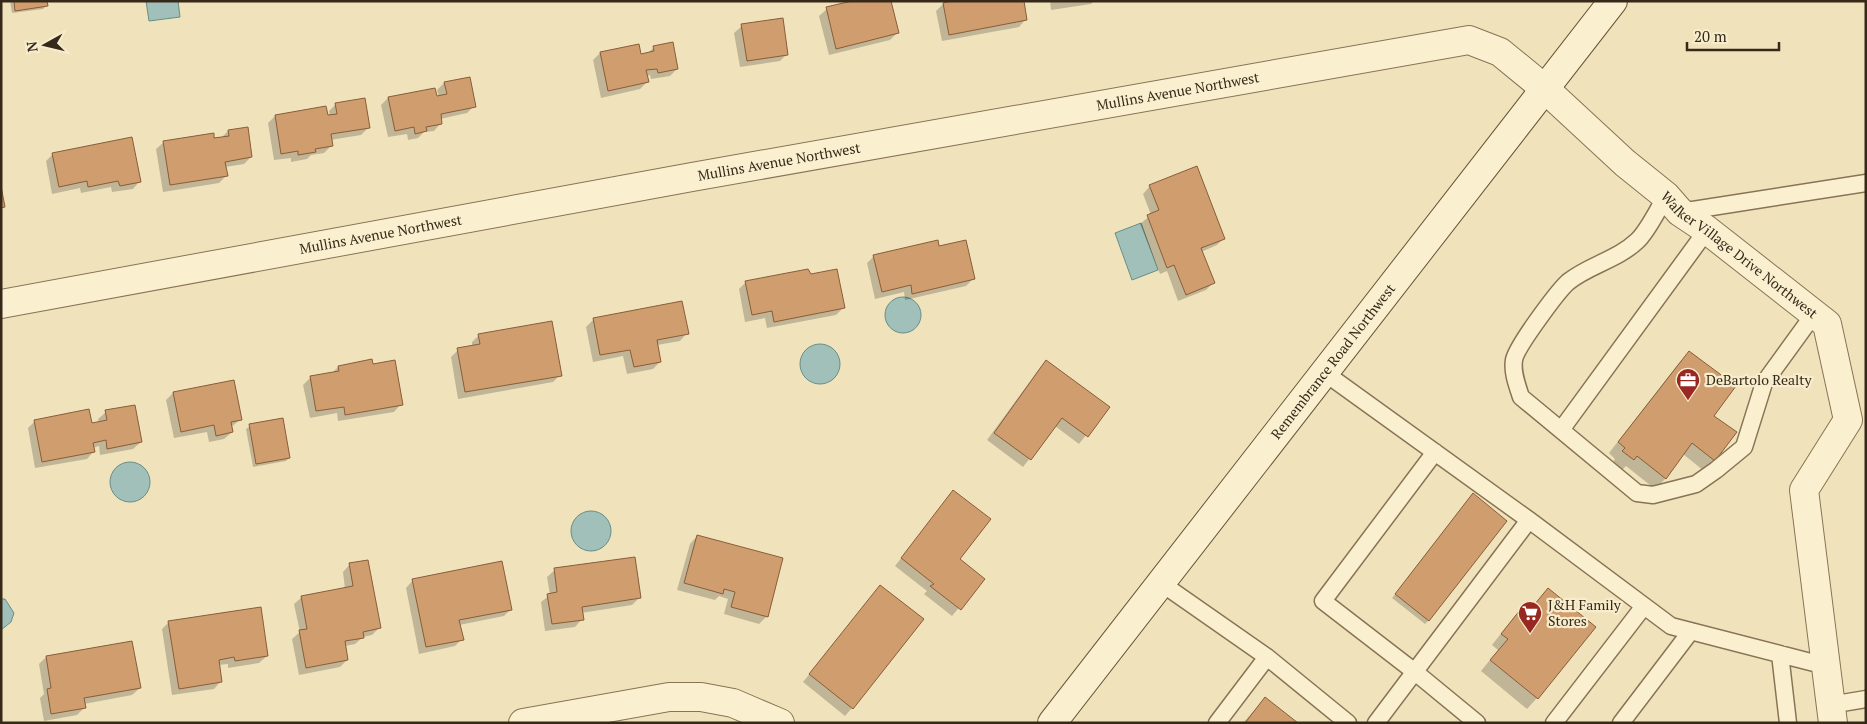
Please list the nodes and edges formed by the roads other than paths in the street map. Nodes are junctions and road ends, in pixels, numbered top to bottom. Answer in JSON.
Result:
{"nodes":[{"id":1,"x":1613,"y":1,"type":"edge"},
{"id":2,"x":1544,"y":88,"type":"junction"},
{"id":3,"x":1866,"y":183,"type":"edge"},
{"id":4,"x":1673,"y":204,"type":"junction"},
{"id":5,"x":1707,"y":230,"type":"junction"},
{"id":6,"x":1,"y":304,"type":"edge"},
{"id":7,"x":1814,"y":314,"type":"junction"},
{"id":8,"x":1325,"y":373,"type":"junction"},
{"id":9,"x":1561,"y":430,"type":"junction"},
{"id":10,"x":1435,"y":452,"type":"junction"},
{"id":11,"x":1529,"y":520,"type":"junction"},
{"id":12,"x":1161,"y":583,"type":"junction"},
{"id":13,"x":1644,"y":606,"type":"junction"},
{"id":14,"x":1691,"y":632,"type":"junction"},
{"id":15,"x":1780,"y":654,"type":"junction"},
{"id":16,"x":1267,"y":657,"type":"junction"},
{"id":17,"x":1826,"y":666,"type":"junction"},
{"id":18,"x":1415,"y":672,"type":"junction"},
{"id":19,"x":1866,"y":699,"type":"edge"},
{"id":20,"x":1832,"y":714,"type":"edge"},
{"id":21,"x":523,"y":723,"type":"edge"},
{"id":22,"x":780,"y":723,"type":"edge"},
{"id":23,"x":1052,"y":723,"type":"edge"},
{"id":24,"x":1217,"y":723,"type":"edge"},
{"id":25,"x":1348,"y":723,"type":"edge"},
{"id":26,"x":1376,"y":723,"type":"edge"},
{"id":27,"x":1477,"y":723,"type":"edge"},
{"id":28,"x":1554,"y":723,"type":"edge"},
{"id":29,"x":1621,"y":723,"type":"edge"},
{"id":30,"x":1788,"y":723,"type":"edge"}],
"edges":[{"from":1,"to":2,"type":"street","name":"Remembrance Road Northwest"},
{"from":2,"to":4,"type":"street","name":"Walker Village Drive Northwest"},
{"from":2,"to":6,"type":"street","name":"Mullins Avenue Northwest"},
{"from":2,"to":8,"type":"street","name":"Remembrance Road Northwest"},
{"from":3,"to":4,"type":"lane"},
{"from":4,"to":5,"type":"street","name":"Walker Village Drive Northwest"},
{"from":4,"to":9,"type":"lane"},
{"from":5,"to":7,"type":"street","name":"Walker Village Drive Northwest"},
{"from":5,"to":9,"type":"lane"},
{"from":7,"to":9,"type":"lane"},
{"from":7,"to":17,"type":"street","name":"Walker Village Drive Northwest"},
{"from":8,"to":10,"type":"lane"},
{"from":8,"to":12,"type":"street","name":"Remembrance Road Northwest"},
{"from":10,"to":11,"type":"lane"},
{"from":10,"to":18,"type":"lane"},
{"from":11,"to":13,"type":"lane"},
{"from":11,"to":18,"type":"lane"},
{"from":12,"to":16,"type":"lane"},
{"from":12,"to":23,"type":"street","name":"Remembrance Road Northwest"},
{"from":13,"to":14,"type":"lane"},
{"from":13,"to":28,"type":"lane"},
{"from":14,"to":15,"type":"lane"},
{"from":14,"to":29,"type":"lane"},
{"from":15,"to":17,"type":"lane"},
{"from":15,"to":30,"type":"lane"},
{"from":16,"to":24,"type":"lane"},
{"from":16,"to":25,"type":"lane"},
{"from":17,"to":20,"type":"street","name":"Walker Village Drive Northwest"},
{"from":18,"to":26,"type":"lane"},
{"from":18,"to":27,"type":"lane"},
{"from":19,"to":20,"type":"lane"},
{"from":21,"to":22,"type":"street"}]}
